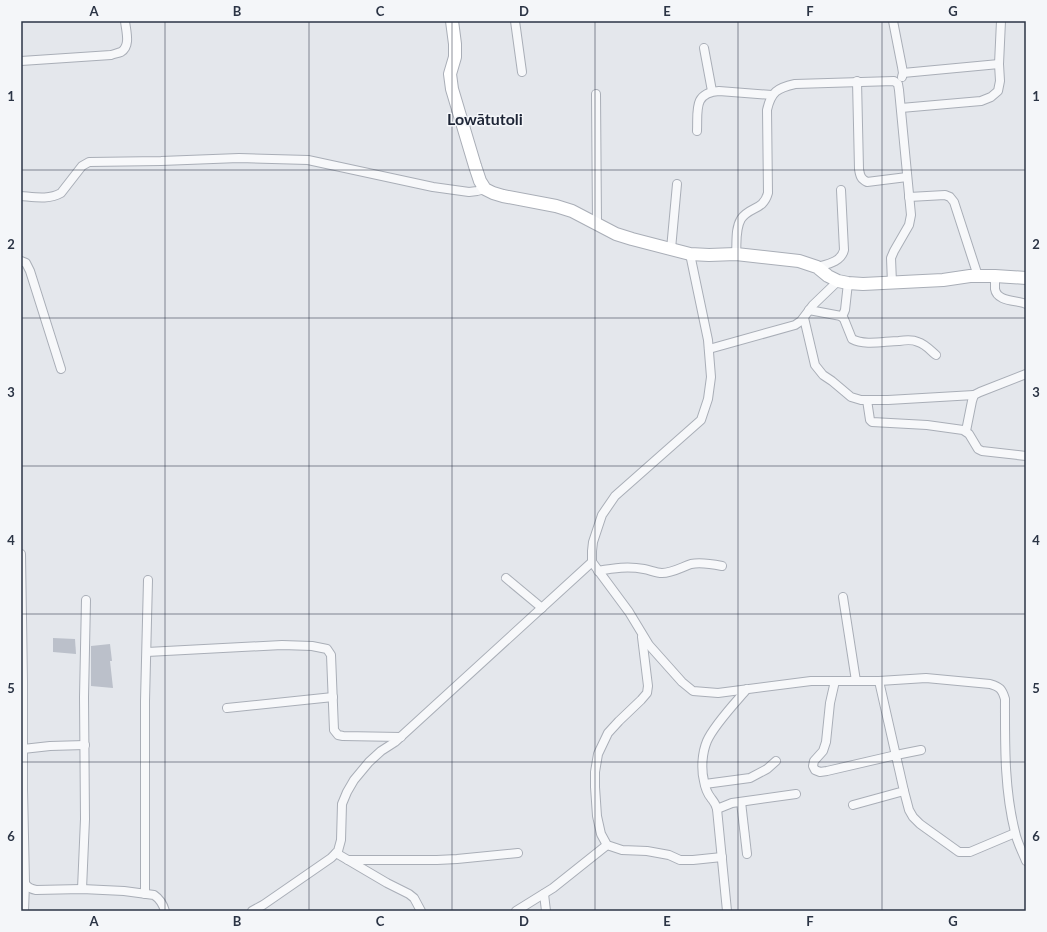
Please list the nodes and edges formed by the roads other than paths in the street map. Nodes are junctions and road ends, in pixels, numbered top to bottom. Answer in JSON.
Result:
{"nodes":[{"id":1,"x":126,"y":21,"type":"edge"},
{"id":2,"x":452,"y":21,"type":"edge"},
{"id":3,"x":515,"y":21,"type":"edge"},
{"id":4,"x":894,"y":21,"type":"edge"},
{"id":5,"x":1001,"y":21,"type":"edge"},
{"id":6,"x":704,"y":48,"type":"dead end"},
{"id":7,"x":21,"y":61,"type":"edge"},
{"id":8,"x":999,"y":64,"type":"junction"},
{"id":9,"x":522,"y":72,"type":"dead end"},
{"id":10,"x":903,"y":73,"type":"junction"},
{"id":11,"x":857,"y":81,"type":"junction"},
{"id":12,"x":898,"y":84,"type":"junction"},
{"id":13,"x":712,"y":92,"type":"junction"},
{"id":14,"x":596,"y":94,"type":"dead end"},
{"id":15,"x":772,"y":95,"type":"junction"},
{"id":16,"x":901,"y":108,"type":"junction"},
{"id":17,"x":696,"y":131,"type":"dead end"},
{"id":18,"x":907,"y":177,"type":"junction"},
{"id":19,"x":677,"y":184,"type":"dead end"},
{"id":20,"x":485,"y":189,"type":"junction"},
{"id":21,"x":841,"y":190,"type":"dead end"},
{"id":22,"x":21,"y":196,"type":"edge"},
{"id":23,"x":910,"y":197,"type":"junction"},
{"id":24,"x":597,"y":223,"type":"junction"},
{"id":25,"x":671,"y":249,"type":"junction"},
{"id":26,"x":690,"y":254,"type":"junction"},
{"id":27,"x":736,"y":254,"type":"junction"},
{"id":28,"x":21,"y":262,"type":"edge"},
{"id":29,"x":817,"y":268,"type":"junction"},
{"id":30,"x":978,"y":276,"type":"junction"},
{"id":31,"x":996,"y":276,"type":"junction"},
{"id":32,"x":1026,"y":278,"type":"edge"},
{"id":33,"x":843,"y":282,"type":"junction"},
{"id":34,"x":892,"y":283,"type":"junction"},
{"id":35,"x":1026,"y":304,"type":"edge"},
{"id":36,"x":809,"y":310,"type":"junction"},
{"id":37,"x":842,"y":317,"type":"junction"},
{"id":38,"x":804,"y":318,"type":"junction"},
{"id":39,"x":709,"y":349,"type":"junction"},
{"id":40,"x":936,"y":355,"type":"dead end"},
{"id":41,"x":61,"y":369,"type":"dead end"},
{"id":42,"x":1026,"y":374,"type":"edge"},
{"id":43,"x":974,"y":395,"type":"junction"},
{"id":44,"x":868,"y":400,"type":"junction"},
{"id":45,"x":966,"y":431,"type":"junction"},
{"id":46,"x":1026,"y":456,"type":"edge"},
{"id":47,"x":21,"y":554,"type":"edge"},
{"id":48,"x":592,"y":562,"type":"junction"},
{"id":49,"x":722,"y":566,"type":"dead end"},
{"id":50,"x":598,"y":571,"type":"junction"},
{"id":51,"x":506,"y":578,"type":"dead end"},
{"id":52,"x":148,"y":580,"type":"dead end"},
{"id":53,"x":843,"y":597,"type":"dead end"},
{"id":54,"x":86,"y":600,"type":"dead end"},
{"id":55,"x":542,"y":608,"type":"junction"},
{"id":56,"x":641,"y":632,"type":"junction"},
{"id":57,"x":147,"y":652,"type":"junction"},
{"id":58,"x":835,"y":681,"type":"junction"},
{"id":59,"x":856,"y":681,"type":"junction"},
{"id":60,"x":879,"y":681,"type":"junction"},
{"id":61,"x":747,"y":689,"type":"junction"},
{"id":62,"x":333,"y":697,"type":"junction"},
{"id":63,"x":227,"y":708,"type":"dead end"},
{"id":64,"x":401,"y":736,"type":"junction"},
{"id":65,"x":84,"y":745,"type":"junction"},
{"id":66,"x":22,"y":749,"type":"edge"},
{"id":67,"x":921,"y":750,"type":"dead end"},
{"id":68,"x":896,"y":755,"type":"junction"},
{"id":69,"x":776,"y":761,"type":"dead end"},
{"id":70,"x":705,"y":784,"type":"junction"},
{"id":71,"x":904,"y":791,"type":"junction"},
{"id":72,"x":796,"y":794,"type":"dead end"},
{"id":73,"x":741,"y":802,"type":"junction"},
{"id":74,"x":853,"y":805,"type":"dead end"},
{"id":75,"x":717,"y":808,"type":"junction"},
{"id":76,"x":1015,"y":833,"type":"junction"},
{"id":77,"x":608,"y":845,"type":"junction"},
{"id":78,"x":23,"y":852,"type":"edge"},
{"id":79,"x":336,"y":853,"type":"junction"},
{"id":80,"x":518,"y":853,"type":"dead end"},
{"id":81,"x":747,"y":854,"type":"dead end"},
{"id":82,"x":722,"y":857,"type":"junction"},
{"id":83,"x":348,"y":860,"type":"junction"},
{"id":84,"x":1026,"y":861,"type":"edge"},
{"id":85,"x":25,"y":883,"type":"junction"},
{"id":86,"x":82,"y":890,"type":"junction"},
{"id":87,"x":144,"y":894,"type":"junction"},
{"id":88,"x":544,"y":894,"type":"junction"},
{"id":89,"x":24,"y":911,"type":"edge"},
{"id":90,"x":165,"y":911,"type":"edge"},
{"id":91,"x":252,"y":911,"type":"edge"},
{"id":92,"x":421,"y":911,"type":"edge"},
{"id":93,"x":516,"y":911,"type":"edge"},
{"id":94,"x":546,"y":911,"type":"edge"},
{"id":95,"x":727,"y":911,"type":"edge"}],
"edges":[{"from":1,"to":7,"type":"street"},
{"from":2,"to":20,"type":"street"},
{"from":3,"to":9,"type":"street"},
{"from":4,"to":10,"type":"street"},
{"from":5,"to":8,"type":"street"},
{"from":6,"to":13,"type":"street"},
{"from":8,"to":10,"type":"street"},
{"from":8,"to":16,"type":"street"},
{"from":10,"to":12,"type":"street"},
{"from":11,"to":12,"type":"street"},
{"from":11,"to":15,"type":"street"},
{"from":11,"to":18,"type":"street"},
{"from":12,"to":16,"type":"street"},
{"from":13,"to":15,"type":"street"},
{"from":13,"to":17,"type":"street"},
{"from":14,"to":24,"type":"street"},
{"from":15,"to":27,"type":"street"},
{"from":16,"to":18,"type":"street"},
{"from":18,"to":23,"type":"street"},
{"from":19,"to":25,"type":"street"},
{"from":20,"to":22,"type":"street"},
{"from":20,"to":24,"type":"street"},
{"from":21,"to":29,"type":"street"},
{"from":23,"to":30,"type":"street"},
{"from":23,"to":34,"type":"street"},
{"from":24,"to":25,"type":"street"},
{"from":25,"to":26,"type":"street"},
{"from":26,"to":27,"type":"street"},
{"from":26,"to":39,"type":"street"},
{"from":27,"to":29,"type":"street"},
{"from":28,"to":41,"type":"street"},
{"from":29,"to":33,"type":"street"},
{"from":30,"to":31,"type":"street"},
{"from":30,"to":34,"type":"street"},
{"from":31,"to":32,"type":"street"},
{"from":31,"to":35,"type":"street"},
{"from":33,"to":34,"type":"street"},
{"from":33,"to":36,"type":"street"},
{"from":33,"to":37,"type":"street"},
{"from":36,"to":37,"type":"street"},
{"from":36,"to":38,"type":"street"},
{"from":37,"to":40,"type":"street"},
{"from":38,"to":39,"type":"street"},
{"from":38,"to":44,"type":"street"},
{"from":39,"to":48,"type":"street"},
{"from":42,"to":43,"type":"street"},
{"from":43,"to":44,"type":"street"},
{"from":43,"to":45,"type":"street"},
{"from":44,"to":45,"type":"street"},
{"from":45,"to":46,"type":"street"},
{"from":47,"to":66,"type":"street"},
{"from":48,"to":50,"type":"street"},
{"from":48,"to":55,"type":"street"},
{"from":49,"to":50,"type":"street"},
{"from":50,"to":56,"type":"street"},
{"from":51,"to":55,"type":"street"},
{"from":52,"to":57,"type":"street"},
{"from":53,"to":59,"type":"street"},
{"from":54,"to":65,"type":"street"},
{"from":55,"to":64,"type":"street"},
{"from":56,"to":61,"type":"street"},
{"from":56,"to":77,"type":"street"},
{"from":57,"to":62,"type":"street"},
{"from":57,"to":87,"type":"street"},
{"from":58,"to":59,"type":"street"},
{"from":58,"to":61,"type":"street"},
{"from":58,"to":68,"type":"street"},
{"from":59,"to":60,"type":"street"},
{"from":60,"to":68,"type":"street"},
{"from":60,"to":76,"type":"street"},
{"from":61,"to":70,"type":"street"},
{"from":62,"to":63,"type":"street"},
{"from":62,"to":64,"type":"street"},
{"from":64,"to":79,"type":"street"},
{"from":65,"to":66,"type":"street"},
{"from":65,"to":86,"type":"street"},
{"from":66,"to":78,"type":"street"},
{"from":67,"to":68,"type":"street"},
{"from":68,"to":71,"type":"street"},
{"from":69,"to":70,"type":"street"},
{"from":70,"to":75,"type":"street"},
{"from":71,"to":74,"type":"street"},
{"from":71,"to":76,"type":"street"},
{"from":72,"to":73,"type":"street"},
{"from":73,"to":75,"type":"street"},
{"from":73,"to":81,"type":"street"},
{"from":75,"to":82,"type":"street"},
{"from":76,"to":84,"type":"street"},
{"from":77,"to":82,"type":"street"},
{"from":77,"to":88,"type":"street"},
{"from":78,"to":85,"type":"street"},
{"from":79,"to":83,"type":"street"},
{"from":79,"to":91,"type":"street"},
{"from":80,"to":83,"type":"street"},
{"from":82,"to":95,"type":"street"},
{"from":83,"to":92,"type":"street"},
{"from":85,"to":86,"type":"street"},
{"from":85,"to":89,"type":"street"},
{"from":86,"to":87,"type":"street"},
{"from":87,"to":90,"type":"street"},
{"from":88,"to":93,"type":"street"},
{"from":88,"to":94,"type":"street"}]}
